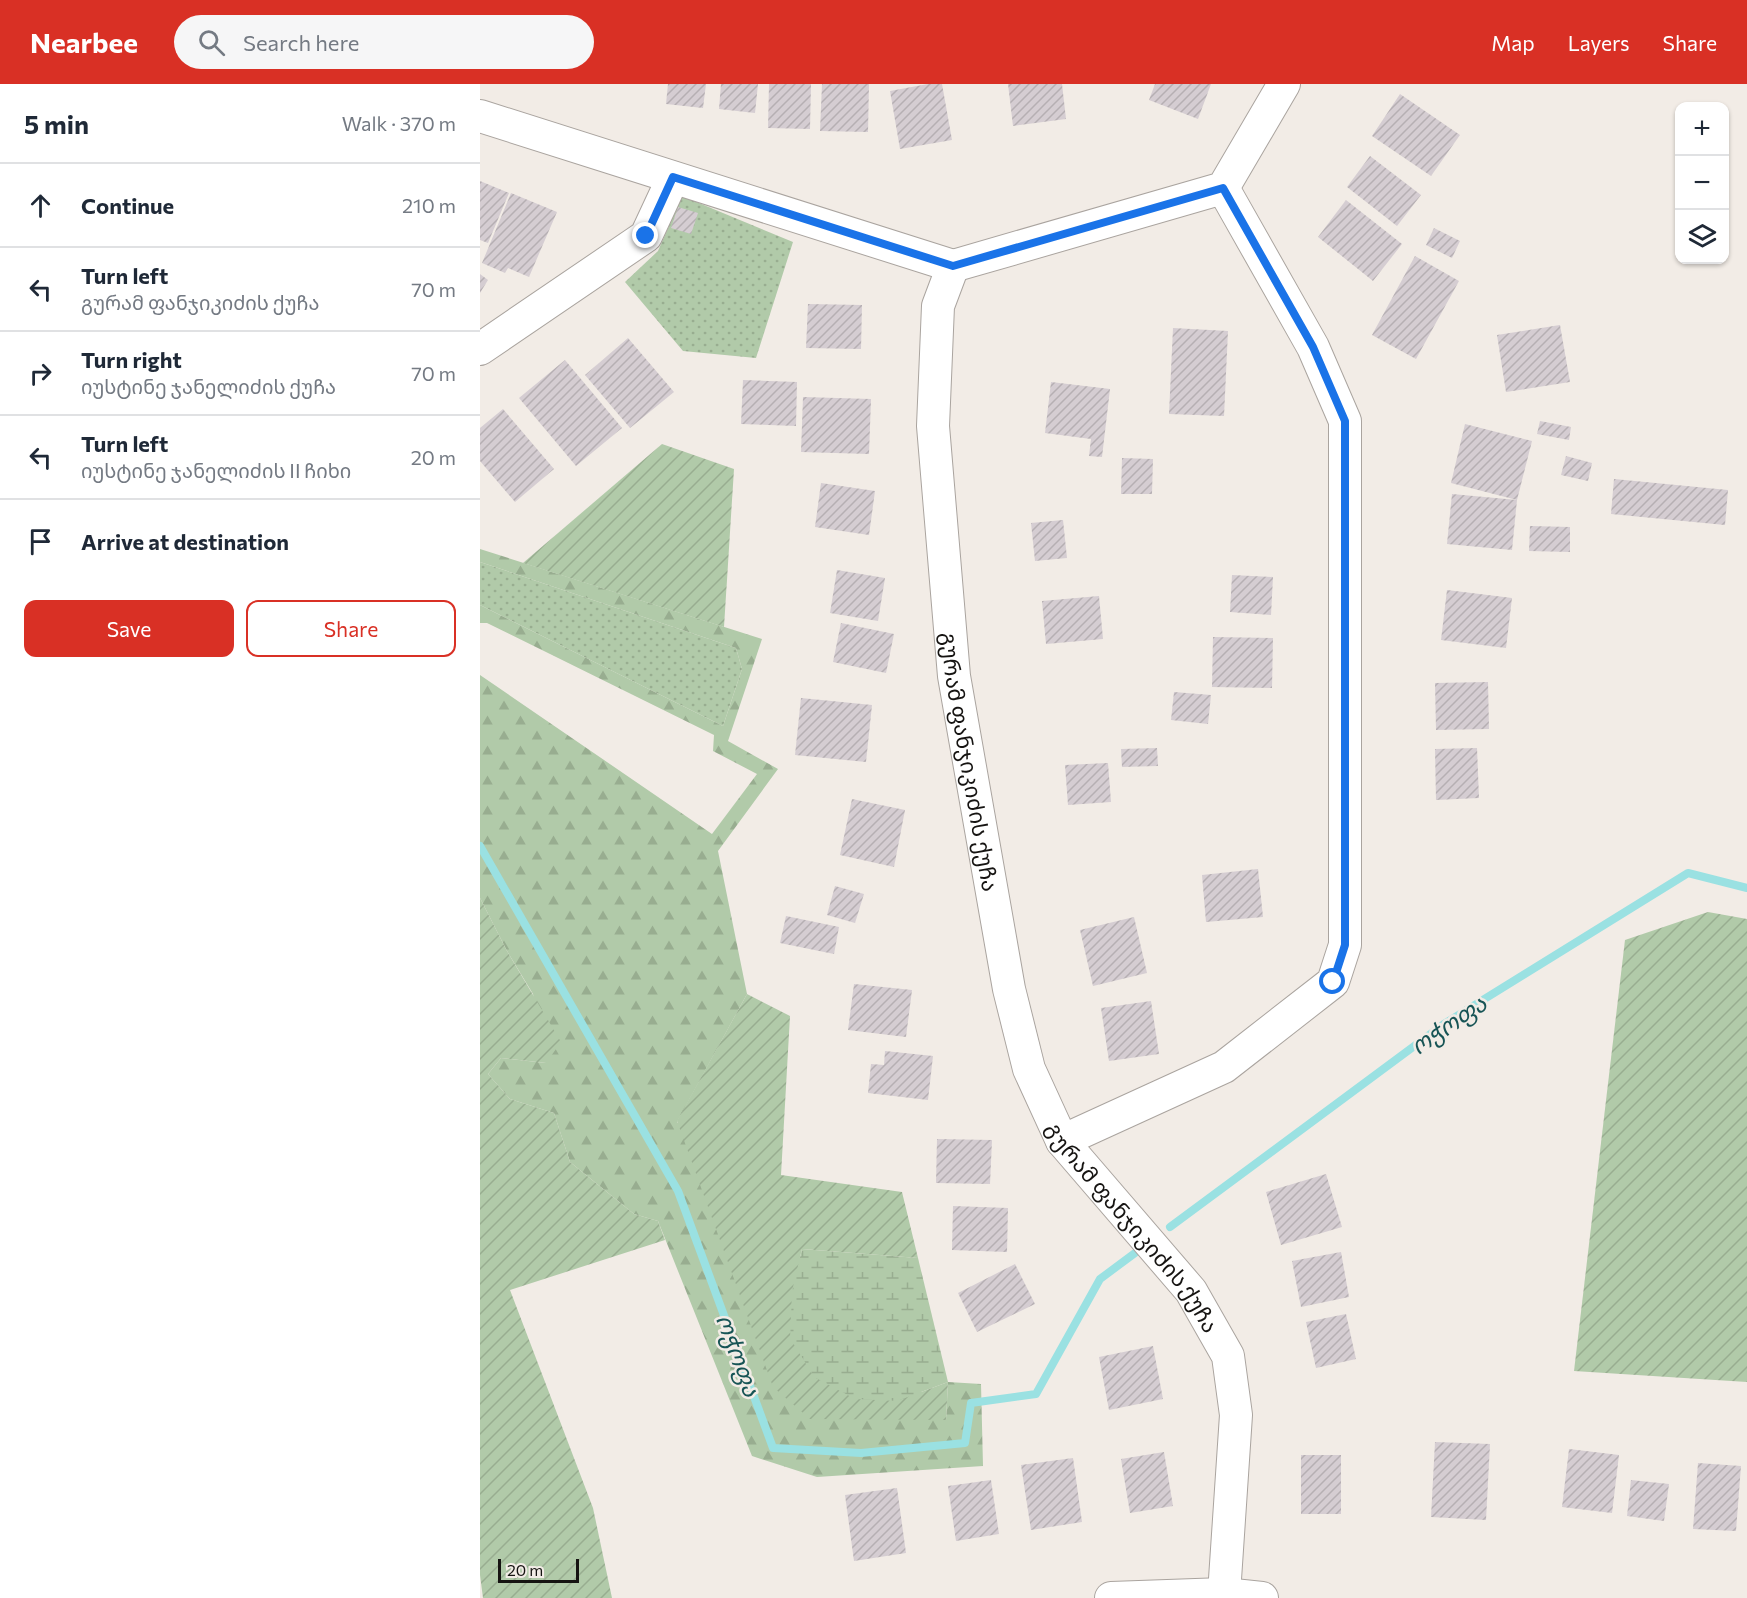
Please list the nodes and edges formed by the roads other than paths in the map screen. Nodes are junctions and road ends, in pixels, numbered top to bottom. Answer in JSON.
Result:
{"nodes":[{"id":1,"x":1284,"y":84,"type":"edge"},
{"id":2,"x":480,"y":116,"type":"edge"},
{"id":3,"x":673,"y":177,"type":"junction"},
{"id":4,"x":1223,"y":188,"type":"junction"},
{"id":5,"x":953,"y":266,"type":"junction"},
{"id":6,"x":480,"y":349,"type":"edge"},
{"id":7,"x":1062,"y":1141,"type":"junction"},
{"id":8,"x":1224,"y":1594,"type":"junction"},
{"id":9,"x":1111,"y":1598,"type":"edge"},
{"id":10,"x":1262,"y":1598,"type":"edge"}],
"edges":[{"from":1,"to":4,"type":"street"},
{"from":2,"to":3,"type":"street"},
{"from":3,"to":5,"type":"street"},
{"from":3,"to":6,"type":"street"},
{"from":4,"to":5,"type":"street"},
{"from":4,"to":7,"type":"street"},
{"from":5,"to":7,"type":"street","name":"გურამ ფანჯიკიძის ქუჩა"},
{"from":7,"to":8,"type":"street","name":"გურამ ფანჯიკიძის ქუჩა"},
{"from":8,"to":9,"type":"street"},
{"from":8,"to":10,"type":"street"}]}
